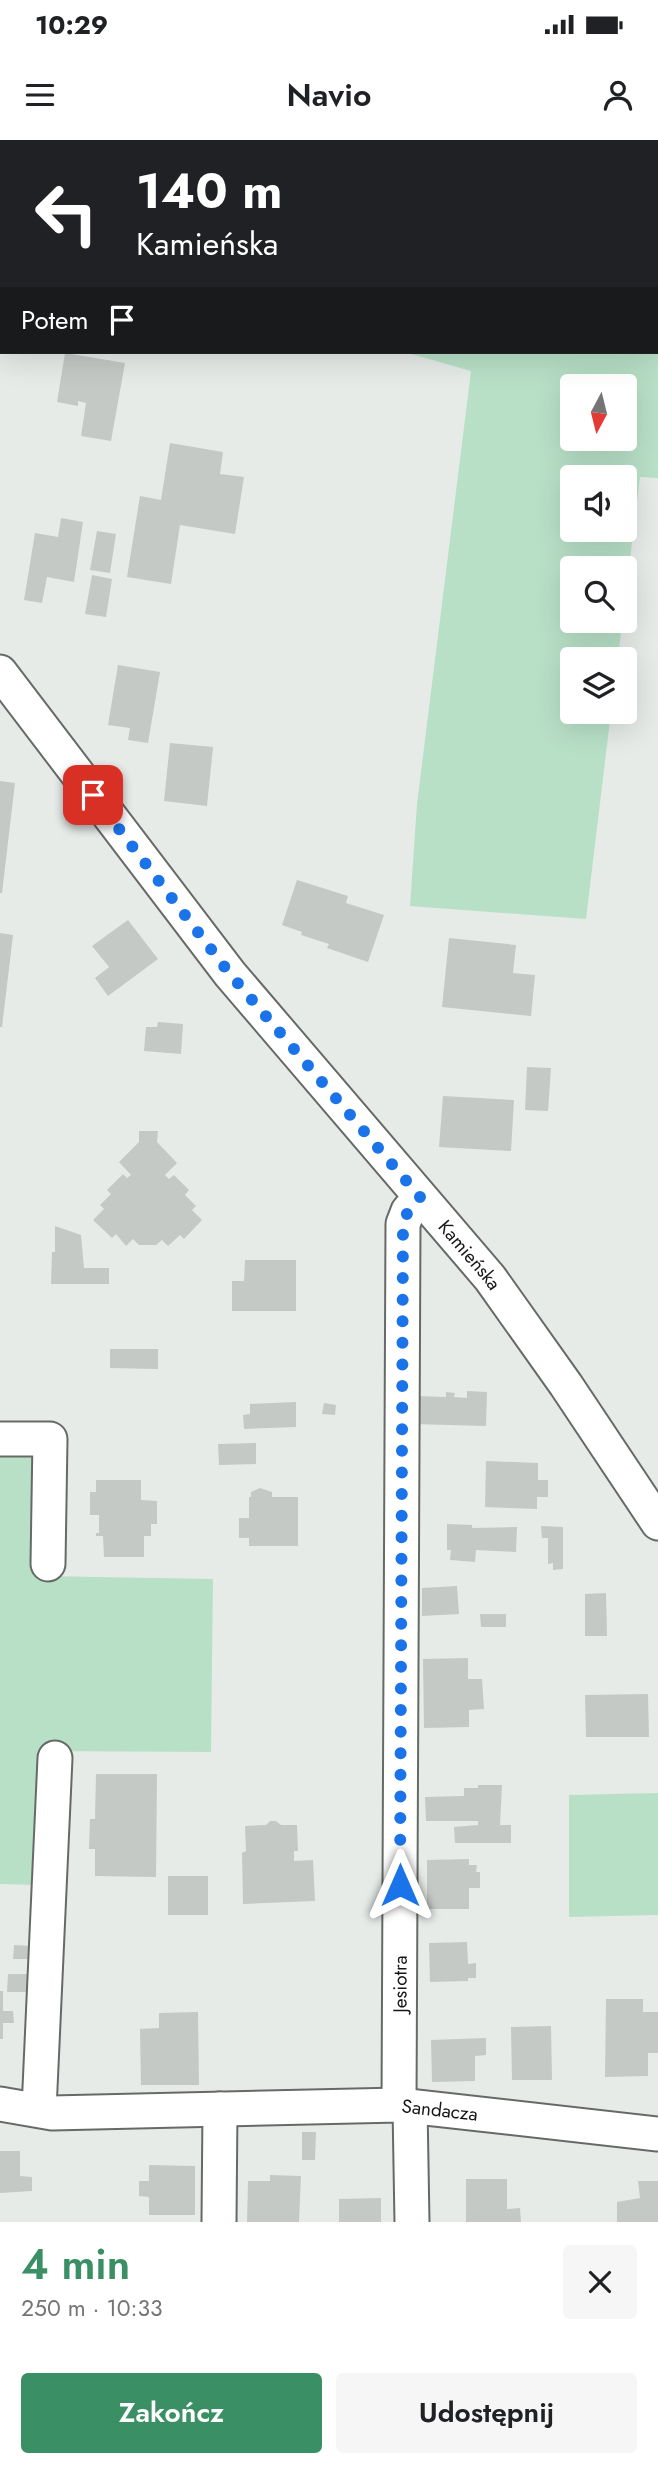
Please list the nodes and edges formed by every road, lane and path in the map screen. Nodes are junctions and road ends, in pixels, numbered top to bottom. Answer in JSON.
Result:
{"nodes":[{"id":1,"x":0,"y":672,"type":"edge"},
{"id":2,"x":420,"y":1197,"type":"junction"},
{"id":3,"x":0,"y":1439,"type":"edge"},
{"id":4,"x":658,"y":1523,"type":"edge"},
{"id":5,"x":48,"y":1564,"type":"dead end"},
{"id":6,"x":55,"y":1758,"type":"dead end"},
{"id":7,"x":0,"y":2104,"type":"edge"},
{"id":8,"x":405,"y":2106,"type":"junction"},
{"id":9,"x":220,"y":2109,"type":"junction"},
{"id":10,"x":40,"y":2110,"type":"junction"},
{"id":11,"x":658,"y":2134,"type":"edge"},
{"id":12,"x":219,"y":2222,"type":"edge"},
{"id":13,"x":412,"y":2222,"type":"edge"}],
"edges":[{"from":1,"to":2,"type":"street","name":"Kamieńska"},
{"from":2,"to":4,"type":"street","name":"Kamieńska"},
{"from":2,"to":8,"type":"street","name":"Jesiotra"},
{"from":3,"to":5,"type":"street"},
{"from":6,"to":10,"type":"street"},
{"from":7,"to":10,"type":"street","name":"Sandacza"},
{"from":8,"to":9,"type":"street","name":"Sandacza"},
{"from":8,"to":11,"type":"street","name":"Sandacza"},
{"from":8,"to":13,"type":"street","name":"Jesiotra"},
{"from":9,"to":10,"type":"street","name":"Sandacza"},
{"from":9,"to":12,"type":"street"}]}
